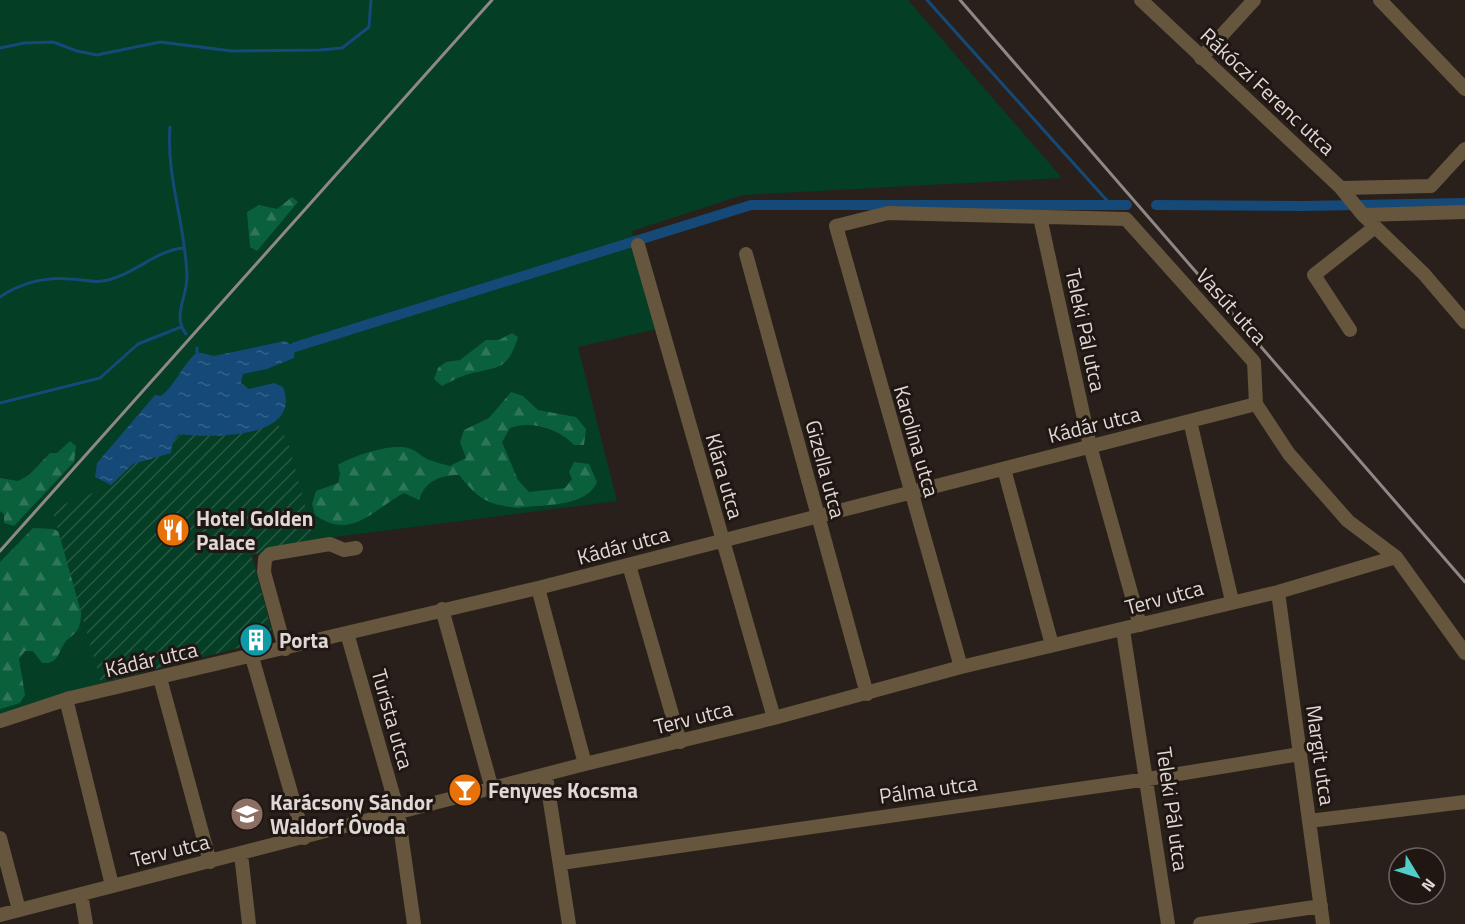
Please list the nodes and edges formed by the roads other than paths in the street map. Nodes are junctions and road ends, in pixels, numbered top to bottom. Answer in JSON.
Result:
{"nodes":[{"id":1,"x":1141,"y":0,"type":"edge"},
{"id":2,"x":1254,"y":0,"type":"edge"},
{"id":3,"x":1380,"y":0,"type":"edge"},
{"id":4,"x":1201,"y":58,"type":"junction"},
{"id":5,"x":1465,"y":89,"type":"edge"},
{"id":6,"x":1465,"y":149,"type":"edge"},
{"id":7,"x":1341,"y":188,"type":"junction"},
{"id":8,"x":1465,"y":212,"type":"edge"},
{"id":9,"x":1363,"y":215,"type":"junction"},
{"id":10,"x":1040,"y":217,"type":"junction"},
{"id":11,"x":836,"y":226,"type":"joint"},
{"id":12,"x":1375,"y":227,"type":"junction"},
{"id":13,"x":638,"y":245,"type":"dead end"},
{"id":14,"x":746,"y":254,"type":"dead end"},
{"id":15,"x":1465,"y":322,"type":"edge"},
{"id":16,"x":1350,"y":330,"type":"dead end"},
{"id":17,"x":1256,"y":404,"type":"junction"},
{"id":18,"x":1190,"y":421,"type":"junction"},
{"id":19,"x":1090,"y":446,"type":"junction"},
{"id":20,"x":1004,"y":469,"type":"junction"},
{"id":21,"x":910,"y":492,"type":"junction"},
{"id":22,"x":816,"y":515,"type":"junction"},
{"id":23,"x":722,"y":541,"type":"junction"},
{"id":24,"x":356,"y":548,"type":"dead end"},
{"id":25,"x":1396,"y":557,"type":"junction"},
{"id":26,"x":629,"y":565,"type":"junction"},
{"id":27,"x":538,"y":588,"type":"junction"},
{"id":28,"x":1278,"y":592,"type":"junction"},
{"id":29,"x":1232,"y":601,"type":"junction"},
{"id":30,"x":442,"y":609,"type":"junction"},
{"id":31,"x":1140,"y":625,"type":"junction"},
{"id":32,"x":1123,"y":630,"type":"junction"},
{"id":33,"x":347,"y":633,"type":"junction"},
{"id":34,"x":1052,"y":645,"type":"junction"},
{"id":35,"x":285,"y":649,"type":"junction"},
{"id":36,"x":1465,"y":653,"type":"edge"},
{"id":37,"x":252,"y":657,"type":"junction"},
{"id":38,"x":961,"y":667,"type":"junction"},
{"id":39,"x":160,"y":678,"type":"junction"},
{"id":40,"x":867,"y":694,"type":"junction"},
{"id":41,"x":66,"y":699,"type":"junction"},
{"id":42,"x":774,"y":718,"type":"junction"},
{"id":43,"x":0,"y":721,"type":"edge"},
{"id":44,"x":680,"y":742,"type":"junction"},
{"id":45,"x":1300,"y":754,"type":"junction"},
{"id":46,"x":585,"y":764,"type":"junction"},
{"id":47,"x":546,"y":776,"type":"junction"},
{"id":48,"x":1148,"y":779,"type":"junction"},
{"id":49,"x":492,"y":789,"type":"junction"},
{"id":50,"x":1465,"y":802,"type":"edge"},
{"id":51,"x":398,"y":813,"type":"junction"},
{"id":52,"x":1309,"y":821,"type":"junction"},
{"id":53,"x":0,"y":838,"type":"edge"},
{"id":54,"x":304,"y":838,"type":"junction"},
{"id":55,"x":241,"y":854,"type":"junction"},
{"id":56,"x":210,"y":862,"type":"junction"},
{"id":57,"x":561,"y":863,"type":"junction"},
{"id":58,"x":112,"y":885,"type":"junction"},
{"id":59,"x":81,"y":894,"type":"junction"},
{"id":60,"x":1321,"y":906,"type":"junction"},
{"id":61,"x":19,"y":910,"type":"junction"},
{"id":62,"x":0,"y":915,"type":"edge"},
{"id":63,"x":86,"y":924,"type":"edge"},
{"id":64,"x":249,"y":924,"type":"edge"},
{"id":65,"x":414,"y":924,"type":"edge"},
{"id":66,"x":569,"y":924,"type":"edge"},
{"id":67,"x":1168,"y":924,"type":"edge"},
{"id":68,"x":1200,"y":924,"type":"edge"},
{"id":69,"x":1323,"y":924,"type":"edge"}],
"edges":[{"from":1,"to":4,"type":"street","name":"Rákóczi Ferenc utca"},
{"from":2,"to":4,"type":"street"},
{"from":3,"to":5,"type":"street"},
{"from":4,"to":7,"type":"street","name":"Rákóczi Ferenc utca"},
{"from":6,"to":7,"type":"street"},
{"from":7,"to":9,"type":"street","name":"Rákóczi Ferenc utca"},
{"from":8,"to":9,"type":"street"},
{"from":9,"to":12,"type":"street"},
{"from":10,"to":11,"type":"street","name":"Vasút utca"},
{"from":10,"to":17,"type":"street","name":"Vasút utca"},
{"from":10,"to":19,"type":"street","name":"Teleki Pál utca"},
{"from":11,"to":21,"type":"street","name":"Karolina utca"},
{"from":12,"to":15,"type":"street"},
{"from":12,"to":16,"type":"street"},
{"from":13,"to":23,"type":"street","name":"Klára utca"},
{"from":14,"to":22,"type":"street","name":"Gizella utca"},
{"from":17,"to":18,"type":"street","name":"Kádár utca"},
{"from":17,"to":25,"type":"street"},
{"from":18,"to":19,"type":"street","name":"Kádár utca"},
{"from":18,"to":29,"type":"street"},
{"from":19,"to":20,"type":"street","name":"Kádár utca"},
{"from":19,"to":31,"type":"street","name":"Teleki Pál utca"},
{"from":20,"to":21,"type":"street","name":"Kádár utca"},
{"from":20,"to":34,"type":"street"},
{"from":21,"to":22,"type":"street","name":"Kádár utca"},
{"from":21,"to":38,"type":"street","name":"Karolina utca"},
{"from":22,"to":23,"type":"street","name":"Kádár utca"},
{"from":22,"to":40,"type":"street","name":"Gizella utca"},
{"from":23,"to":26,"type":"street","name":"Kádár utca"},
{"from":23,"to":42,"type":"street","name":"Klára utca"},
{"from":24,"to":35,"type":"street"},
{"from":25,"to":28,"type":"street","name":"Terv utca"},
{"from":25,"to":36,"type":"street"},
{"from":26,"to":27,"type":"street","name":"Kádár utca"},
{"from":26,"to":44,"type":"street"},
{"from":27,"to":30,"type":"street","name":"Kádár utca"},
{"from":27,"to":46,"type":"street"},
{"from":28,"to":29,"type":"street","name":"Terv utca"},
{"from":28,"to":45,"type":"street","name":"Margit utca"},
{"from":29,"to":31,"type":"street","name":"Terv utca"},
{"from":30,"to":33,"type":"street","name":"Kádár utca"},
{"from":30,"to":49,"type":"street"},
{"from":31,"to":32,"type":"street","name":"Terv utca"},
{"from":32,"to":34,"type":"street","name":"Terv utca"},
{"from":32,"to":48,"type":"street","name":"Teleki Pál utca"},
{"from":33,"to":35,"type":"street","name":"Kádár utca"},
{"from":33,"to":51,"type":"street","name":"Turista utca"},
{"from":34,"to":38,"type":"street","name":"Terv utca"},
{"from":35,"to":37,"type":"street","name":"Kádár utca"},
{"from":37,"to":39,"type":"street","name":"Kádár utca"},
{"from":37,"to":54,"type":"street"},
{"from":38,"to":40,"type":"street","name":"Terv utca"},
{"from":39,"to":41,"type":"street","name":"Kádár utca"},
{"from":39,"to":56,"type":"street"},
{"from":40,"to":42,"type":"street","name":"Terv utca"},
{"from":41,"to":43,"type":"street","name":"Kádár utca"},
{"from":41,"to":58,"type":"street"},
{"from":42,"to":44,"type":"street","name":"Terv utca"},
{"from":44,"to":46,"type":"street","name":"Terv utca"},
{"from":45,"to":48,"type":"street","name":"Pálma utca"},
{"from":45,"to":52,"type":"street","name":"Margit utca"},
{"from":46,"to":47,"type":"street","name":"Terv utca"},
{"from":47,"to":49,"type":"street","name":"Terv utca"},
{"from":47,"to":57,"type":"street"},
{"from":48,"to":57,"type":"street","name":"Pálma utca"},
{"from":48,"to":67,"type":"street","name":"Teleki Pál utca"},
{"from":49,"to":51,"type":"street","name":"Terv utca"},
{"from":50,"to":52,"type":"street"},
{"from":51,"to":54,"type":"street","name":"Terv utca"},
{"from":51,"to":65,"type":"street","name":"Turista utca"},
{"from":52,"to":60,"type":"street","name":"Margit utca"},
{"from":53,"to":61,"type":"street"},
{"from":54,"to":55,"type":"street","name":"Terv utca"},
{"from":55,"to":56,"type":"street","name":"Terv utca"},
{"from":55,"to":64,"type":"street"},
{"from":56,"to":58,"type":"street","name":"Terv utca"},
{"from":57,"to":66,"type":"street"},
{"from":58,"to":59,"type":"street","name":"Terv utca"},
{"from":59,"to":61,"type":"street","name":"Terv utca"},
{"from":59,"to":63,"type":"street"},
{"from":60,"to":68,"type":"street"},
{"from":60,"to":69,"type":"street","name":"Margit utca"},
{"from":61,"to":62,"type":"street","name":"Terv utca"}]}
